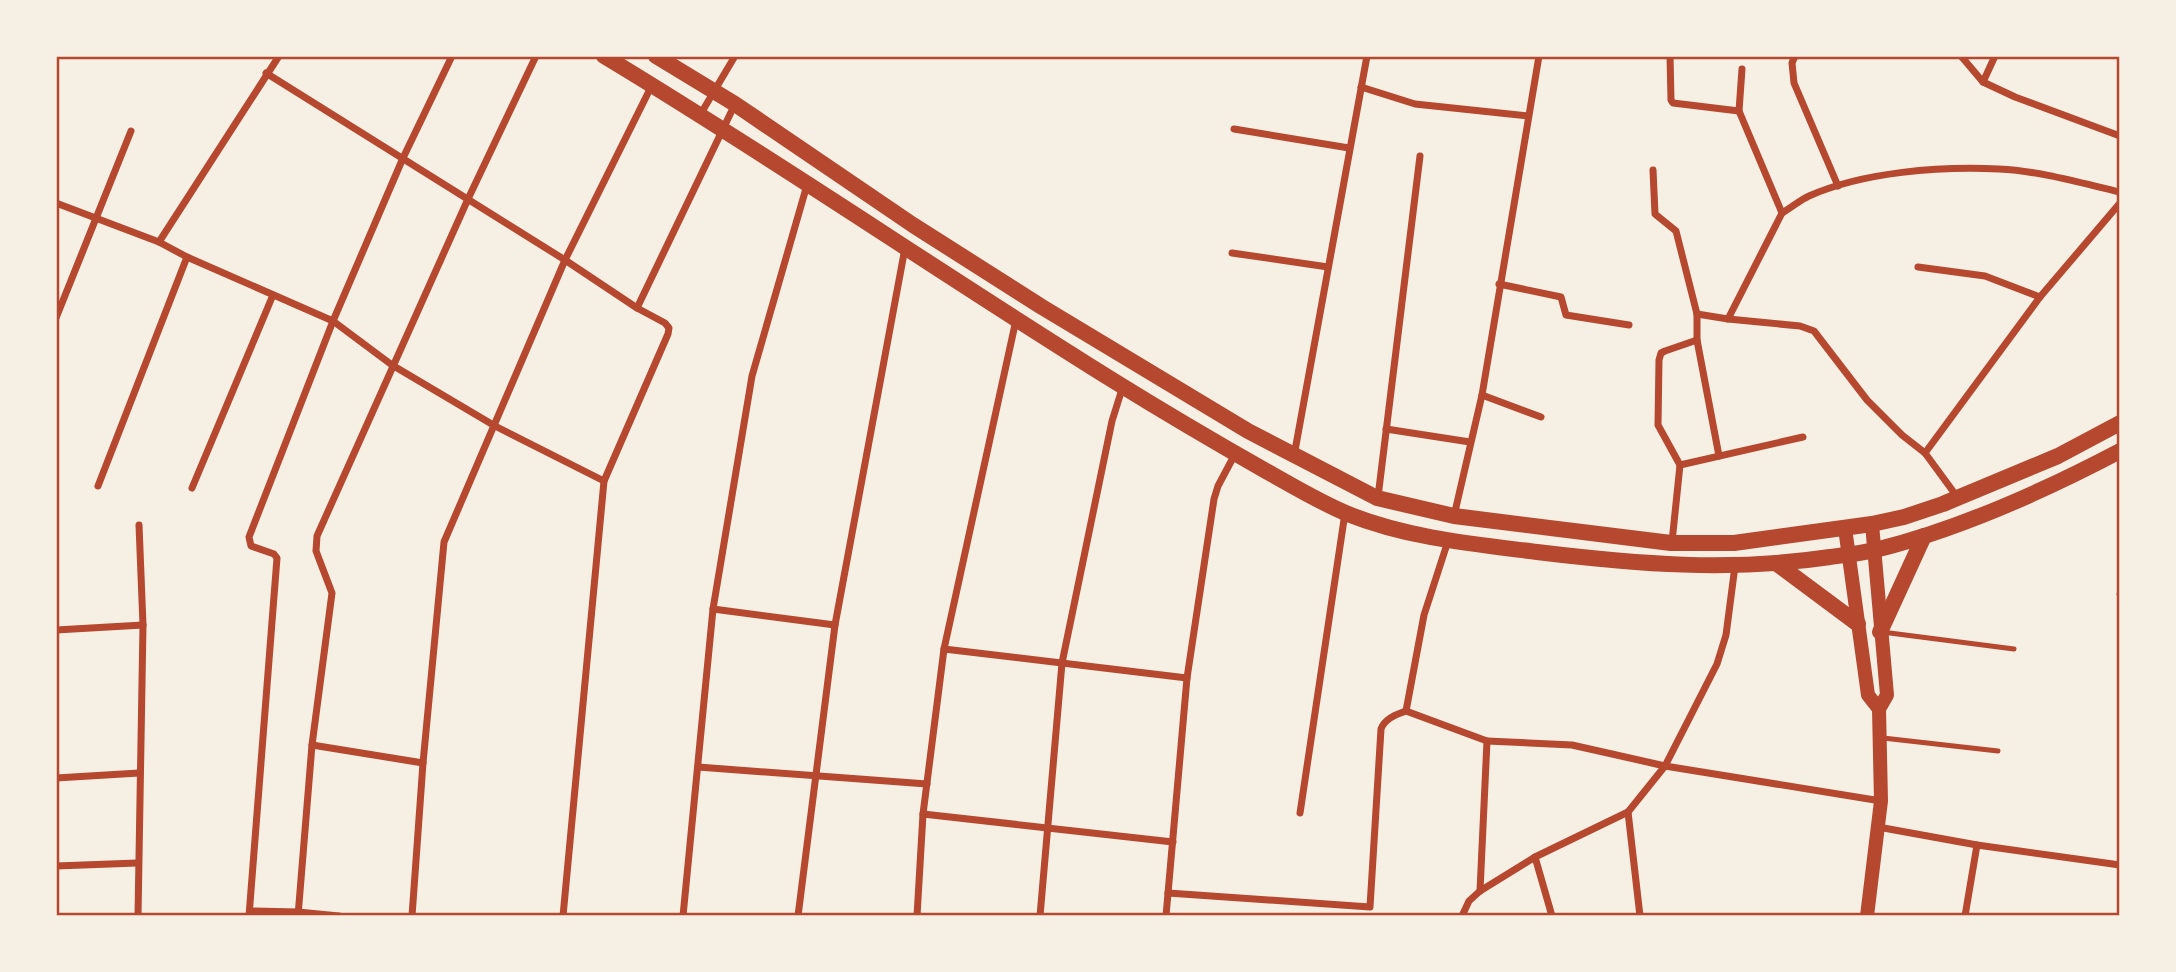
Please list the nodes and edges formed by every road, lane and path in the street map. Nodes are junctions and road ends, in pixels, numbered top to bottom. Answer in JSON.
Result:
{"nodes":[{"id":1,"x":279,"y":56,"type":"edge"},
{"id":2,"x":452,"y":56,"type":"edge"},
{"id":3,"x":536,"y":56,"type":"edge"},
{"id":4,"x":604,"y":56,"type":"edge"},
{"id":5,"x":656,"y":56,"type":"edge"},
{"id":6,"x":735,"y":56,"type":"edge"},
{"id":7,"x":1367,"y":56,"type":"edge"},
{"id":8,"x":1539,"y":56,"type":"edge"},
{"id":9,"x":1670,"y":56,"type":"edge"},
{"id":10,"x":1795,"y":56,"type":"edge"},
{"id":11,"x":1961,"y":56,"type":"edge"},
{"id":12,"x":1995,"y":56,"type":"edge"},
{"id":13,"x":1742,"y":69,"type":"dead end"},
{"id":14,"x":266,"y":73,"type":"junction"},
{"id":15,"x":1983,"y":82,"type":"junction"},
{"id":16,"x":652,"y":85,"type":"junction"},
{"id":17,"x":1361,"y":87,"type":"junction"},
{"id":18,"x":714,"y":92,"type":"junction"},
{"id":19,"x":735,"y":104,"type":"junction"},
{"id":20,"x":1738,"y":111,"type":"junction"},
{"id":21,"x":700,"y":116,"type":"junction"},
{"id":22,"x":1528,"y":116,"type":"junction"},
{"id":23,"x":723,"y":128,"type":"junction"},
{"id":24,"x":1234,"y":129,"type":"dead end"},
{"id":25,"x":131,"y":131,"type":"dead end"},
{"id":26,"x":2120,"y":136,"type":"edge"},
{"id":27,"x":1349,"y":148,"type":"junction"},
{"id":28,"x":1420,"y":156,"type":"dead end"},
{"id":29,"x":403,"y":158,"type":"junction"},
{"id":30,"x":1653,"y":170,"type":"dead end"},
{"id":31,"x":807,"y":185,"type":"junction"},
{"id":32,"x":1838,"y":186,"type":"junction"},
{"id":33,"x":2120,"y":192,"type":"edge"},
{"id":34,"x":468,"y":199,"type":"junction"},
{"id":35,"x":56,"y":203,"type":"edge"},
{"id":36,"x":2120,"y":203,"type":"edge"},
{"id":37,"x":1782,"y":213,"type":"junction"},
{"id":38,"x":95,"y":219,"type":"junction"},
{"id":39,"x":159,"y":242,"type":"junction"},
{"id":40,"x":905,"y":248,"type":"junction"},
{"id":41,"x":1232,"y":253,"type":"dead end"},
{"id":42,"x":187,"y":257,"type":"junction"},
{"id":43,"x":565,"y":260,"type":"junction"},
{"id":44,"x":1328,"y":267,"type":"junction"},
{"id":45,"x":1918,"y":267,"type":"dead end"},
{"id":46,"x":1499,"y":284,"type":"junction"},
{"id":47,"x":273,"y":295,"type":"junction"},
{"id":48,"x":2040,"y":297,"type":"junction"},
{"id":49,"x":637,"y":307,"type":"junction"},
{"id":50,"x":1697,"y":314,"type":"junction"},
{"id":51,"x":56,"y":317,"type":"edge"},
{"id":52,"x":1728,"y":319,"type":"junction"},
{"id":53,"x":1016,"y":320,"type":"junction"},
{"id":54,"x":333,"y":321,"type":"junction"},
{"id":55,"x":1629,"y":325,"type":"dead end"},
{"id":56,"x":1697,"y":340,"type":"junction"},
{"id":57,"x":392,"y":365,"type":"junction"},
{"id":58,"x":1123,"y":386,"type":"junction"},
{"id":59,"x":1482,"y":395,"type":"junction"},
{"id":60,"x":1541,"y":417,"type":"dead end"},
{"id":61,"x":2120,"y":423,"type":"edge"},
{"id":62,"x":495,"y":426,"type":"junction"},
{"id":63,"x":1386,"y":429,"type":"junction"},
{"id":64,"x":1803,"y":437,"type":"dead end"},
{"id":65,"x":1470,"y":442,"type":"junction"},
{"id":66,"x":2120,"y":451,"type":"edge"},
{"id":67,"x":1925,"y":453,"type":"junction"},
{"id":68,"x":1235,"y":454,"type":"junction"},
{"id":69,"x":1719,"y":456,"type":"junction"},
{"id":70,"x":1294,"y":457,"type":"junction"},
{"id":71,"x":1680,"y":465,"type":"junction"},
{"id":72,"x":604,"y":481,"type":"junction"},
{"id":73,"x":98,"y":486,"type":"dead end"},
{"id":74,"x":191,"y":488,"type":"dead end"},
{"id":75,"x":1377,"y":498,"type":"junction"},
{"id":76,"x":1958,"y":498,"type":"junction"},
{"id":77,"x":1345,"y":513,"type":"junction"},
{"id":78,"x":1454,"y":516,"type":"junction"},
{"id":79,"x":1872,"y":524,"type":"junction"},
{"id":80,"x":139,"y":525,"type":"dead end"},
{"id":81,"x":1845,"y":528,"type":"junction"},
{"id":82,"x":1924,"y":536,"type":"junction"},
{"id":83,"x":1448,"y":541,"type":"junction"},
{"id":84,"x":1671,"y":543,"type":"junction"},
{"id":85,"x":1875,"y":550,"type":"junction"},
{"id":86,"x":1849,"y":554,"type":"junction"},
{"id":87,"x":1776,"y":563,"type":"junction"},
{"id":88,"x":1735,"y":566,"type":"junction"},
{"id":89,"x":713,"y":609,"type":"junction"},
{"id":90,"x":1858,"y":624,"type":"junction"},
{"id":91,"x":143,"y":625,"type":"junction"},
{"id":92,"x":835,"y":625,"type":"junction"},
{"id":93,"x":56,"y":630,"type":"edge"},
{"id":94,"x":1880,"y":632,"type":"junction"},
{"id":95,"x":944,"y":649,"type":"junction"},
{"id":96,"x":2014,"y":649,"type":"dead end"},
{"id":97,"x":1062,"y":663,"type":"junction"},
{"id":98,"x":1187,"y":678,"type":"junction"},
{"id":99,"x":1879,"y":709,"type":"junction"},
{"id":100,"x":1406,"y":710,"type":"junction"},
{"id":101,"x":1880,"y":738,"type":"junction"},
{"id":102,"x":1487,"y":741,"type":"junction"},
{"id":103,"x":312,"y":746,"type":"junction"},
{"id":104,"x":1998,"y":751,"type":"dead end"},
{"id":105,"x":422,"y":763,"type":"junction"},
{"id":106,"x":1665,"y":766,"type":"junction"},
{"id":107,"x":698,"y":767,"type":"junction"},
{"id":108,"x":139,"y":773,"type":"junction"},
{"id":109,"x":816,"y":775,"type":"junction"},
{"id":110,"x":56,"y":778,"type":"edge"},
{"id":111,"x":927,"y":784,"type":"junction"},
{"id":112,"x":1881,"y":800,"type":"junction"},
{"id":113,"x":1628,"y":811,"type":"junction"},
{"id":114,"x":1300,"y":813,"type":"dead end"},
{"id":115,"x":923,"y":814,"type":"junction"},
{"id":116,"x":1878,"y":827,"type":"junction"},
{"id":117,"x":1049,"y":829,"type":"junction"},
{"id":118,"x":1173,"y":842,"type":"junction"},
{"id":119,"x":1977,"y":845,"type":"junction"},
{"id":120,"x":1535,"y":857,"type":"junction"},
{"id":121,"x":137,"y":863,"type":"junction"},
{"id":122,"x":2120,"y":865,"type":"edge"},
{"id":123,"x":56,"y":866,"type":"edge"},
{"id":124,"x":1480,"y":891,"type":"junction"},
{"id":125,"x":1168,"y":893,"type":"junction"},
{"id":126,"x":1370,"y":907,"type":"junction"},
{"id":127,"x":250,"y":914,"type":"edge"},
{"id":128,"x":298,"y":914,"type":"edge"},
{"id":129,"x":138,"y":916,"type":"edge"},
{"id":130,"x":339,"y":916,"type":"edge"},
{"id":131,"x":412,"y":916,"type":"edge"},
{"id":132,"x":563,"y":916,"type":"edge"},
{"id":133,"x":684,"y":916,"type":"edge"},
{"id":134,"x":798,"y":916,"type":"edge"},
{"id":135,"x":917,"y":916,"type":"edge"},
{"id":136,"x":1040,"y":916,"type":"edge"},
{"id":137,"x":1166,"y":916,"type":"edge"},
{"id":138,"x":1370,"y":916,"type":"edge"},
{"id":139,"x":1462,"y":916,"type":"edge"},
{"id":140,"x":1552,"y":916,"type":"edge"},
{"id":141,"x":1640,"y":916,"type":"edge"},
{"id":142,"x":1867,"y":916,"type":"edge"},
{"id":143,"x":1965,"y":916,"type":"edge"}],
"edges":[{"from":1,"to":14,"type":"street"},
{"from":2,"to":29,"type":"street"},
{"from":3,"to":34,"type":"street"},
{"from":4,"to":16,"type":"highway"},
{"from":5,"to":18,"type":"highway"},
{"from":6,"to":18,"type":"street"},
{"from":7,"to":17,"type":"street"},
{"from":8,"to":22,"type":"street"},
{"from":9,"to":20,"type":"street"},
{"from":10,"to":32,"type":"street"},
{"from":11,"to":15,"type":"street"},
{"from":12,"to":15,"type":"street"},
{"from":13,"to":20,"type":"street"},
{"from":14,"to":29,"type":"street"},
{"from":14,"to":39,"type":"street"},
{"from":15,"to":26,"type":"street"},
{"from":16,"to":21,"type":"highway"},
{"from":16,"to":43,"type":"street"},
{"from":17,"to":22,"type":"street"},
{"from":17,"to":27,"type":"street"},
{"from":18,"to":19,"type":"highway"},
{"from":18,"to":21,"type":"street"},
{"from":19,"to":23,"type":"street"},
{"from":19,"to":70,"type":"highway"},
{"from":20,"to":37,"type":"street"},
{"from":21,"to":23,"type":"highway"},
{"from":22,"to":46,"type":"street"},
{"from":23,"to":31,"type":"highway"},
{"from":23,"to":49,"type":"street"},
{"from":24,"to":27,"type":"street"},
{"from":25,"to":38,"type":"street"},
{"from":27,"to":44,"type":"street"},
{"from":28,"to":63,"type":"street"},
{"from":29,"to":34,"type":"street"},
{"from":29,"to":54,"type":"street"},
{"from":30,"to":50,"type":"street"},
{"from":31,"to":40,"type":"highway"},
{"from":31,"to":89,"type":"street"},
{"from":32,"to":33,"type":"street"},
{"from":32,"to":37,"type":"street"},
{"from":34,"to":43,"type":"street"},
{"from":34,"to":57,"type":"street"},
{"from":35,"to":38,"type":"street"},
{"from":36,"to":48,"type":"street"},
{"from":37,"to":52,"type":"street"},
{"from":38,"to":39,"type":"street"},
{"from":38,"to":51,"type":"street"},
{"from":39,"to":42,"type":"street"},
{"from":40,"to":53,"type":"highway"},
{"from":40,"to":92,"type":"street"},
{"from":41,"to":44,"type":"street"},
{"from":42,"to":47,"type":"street"},
{"from":42,"to":73,"type":"street"},
{"from":43,"to":49,"type":"street"},
{"from":43,"to":62,"type":"street"},
{"from":44,"to":70,"type":"street"},
{"from":45,"to":48,"type":"street"},
{"from":46,"to":55,"type":"street"},
{"from":46,"to":59,"type":"street"},
{"from":47,"to":54,"type":"street"},
{"from":47,"to":74,"type":"street"},
{"from":48,"to":67,"type":"street"},
{"from":49,"to":72,"type":"street"},
{"from":50,"to":52,"type":"street"},
{"from":50,"to":56,"type":"street"},
{"from":52,"to":67,"type":"street"},
{"from":53,"to":58,"type":"highway"},
{"from":53,"to":95,"type":"street"},
{"from":54,"to":57,"type":"street"},
{"from":54,"to":127,"type":"street"},
{"from":56,"to":69,"type":"street"},
{"from":56,"to":71,"type":"street"},
{"from":57,"to":62,"type":"street"},
{"from":57,"to":103,"type":"street"},
{"from":58,"to":68,"type":"highway"},
{"from":58,"to":97,"type":"street"},
{"from":59,"to":60,"type":"street"},
{"from":59,"to":65,"type":"street"},
{"from":61,"to":76,"type":"highway"},
{"from":62,"to":72,"type":"street"},
{"from":62,"to":105,"type":"street"},
{"from":63,"to":65,"type":"street"},
{"from":63,"to":75,"type":"street"},
{"from":64,"to":69,"type":"street"},
{"from":65,"to":78,"type":"street"},
{"from":66,"to":82,"type":"highway"},
{"from":67,"to":76,"type":"street"},
{"from":68,"to":77,"type":"highway"},
{"from":68,"to":98,"type":"street"},
{"from":69,"to":71,"type":"street"},
{"from":70,"to":75,"type":"highway"},
{"from":71,"to":84,"type":"street"},
{"from":72,"to":132,"type":"street"},
{"from":75,"to":78,"type":"highway"},
{"from":76,"to":79,"type":"highway"},
{"from":77,"to":83,"type":"highway"},
{"from":77,"to":114,"type":"street"},
{"from":78,"to":84,"type":"highway"},
{"from":79,"to":81,"type":"highway"},
{"from":79,"to":85,"type":"main road"},
{"from":80,"to":91,"type":"street"},
{"from":81,"to":84,"type":"highway"},
{"from":81,"to":86,"type":"main road"},
{"from":82,"to":85,"type":"highway"},
{"from":82,"to":94,"type":"highway"},
{"from":83,"to":88,"type":"highway"},
{"from":83,"to":100,"type":"street"},
{"from":85,"to":86,"type":"highway"},
{"from":85,"to":94,"type":"main road"},
{"from":86,"to":87,"type":"highway"},
{"from":86,"to":90,"type":"main road"},
{"from":87,"to":88,"type":"highway"},
{"from":87,"to":90,"type":"highway"},
{"from":88,"to":106,"type":"street"},
{"from":89,"to":92,"type":"street"},
{"from":89,"to":107,"type":"street"},
{"from":90,"to":99,"type":"main road"},
{"from":91,"to":93,"type":"street"},
{"from":91,"to":108,"type":"street"},
{"from":92,"to":109,"type":"street"},
{"from":94,"to":96,"type":"lane"},
{"from":94,"to":99,"type":"main road"},
{"from":95,"to":97,"type":"street"},
{"from":95,"to":111,"type":"street"},
{"from":97,"to":98,"type":"street"},
{"from":97,"to":117,"type":"street"},
{"from":98,"to":118,"type":"street"},
{"from":99,"to":101,"type":"main road"},
{"from":100,"to":102,"type":"street"},
{"from":100,"to":126,"type":"street"},
{"from":101,"to":104,"type":"lane"},
{"from":101,"to":112,"type":"main road"},
{"from":102,"to":106,"type":"street"},
{"from":102,"to":124,"type":"street"},
{"from":103,"to":105,"type":"street"},
{"from":103,"to":128,"type":"street"},
{"from":105,"to":131,"type":"street"},
{"from":106,"to":112,"type":"street"},
{"from":106,"to":113,"type":"street"},
{"from":107,"to":109,"type":"street"},
{"from":107,"to":133,"type":"street"},
{"from":108,"to":110,"type":"street"},
{"from":108,"to":121,"type":"street"},
{"from":109,"to":111,"type":"street"},
{"from":109,"to":134,"type":"street"},
{"from":111,"to":115,"type":"street"},
{"from":112,"to":116,"type":"main road"},
{"from":113,"to":120,"type":"street"},
{"from":113,"to":141,"type":"street"},
{"from":115,"to":117,"type":"street"},
{"from":115,"to":135,"type":"street"},
{"from":116,"to":119,"type":"street"},
{"from":116,"to":142,"type":"main road"},
{"from":117,"to":118,"type":"street"},
{"from":117,"to":136,"type":"street"},
{"from":118,"to":125,"type":"street"},
{"from":119,"to":122,"type":"street"},
{"from":119,"to":143,"type":"street"},
{"from":120,"to":124,"type":"street"},
{"from":120,"to":140,"type":"street"},
{"from":121,"to":123,"type":"street"},
{"from":121,"to":129,"type":"street"},
{"from":124,"to":139,"type":"street"},
{"from":125,"to":126,"type":"street"},
{"from":125,"to":137,"type":"street"},
{"from":126,"to":138,"type":"street"},
{"from":127,"to":128,"type":"street"},
{"from":128,"to":130,"type":"street"}]}
